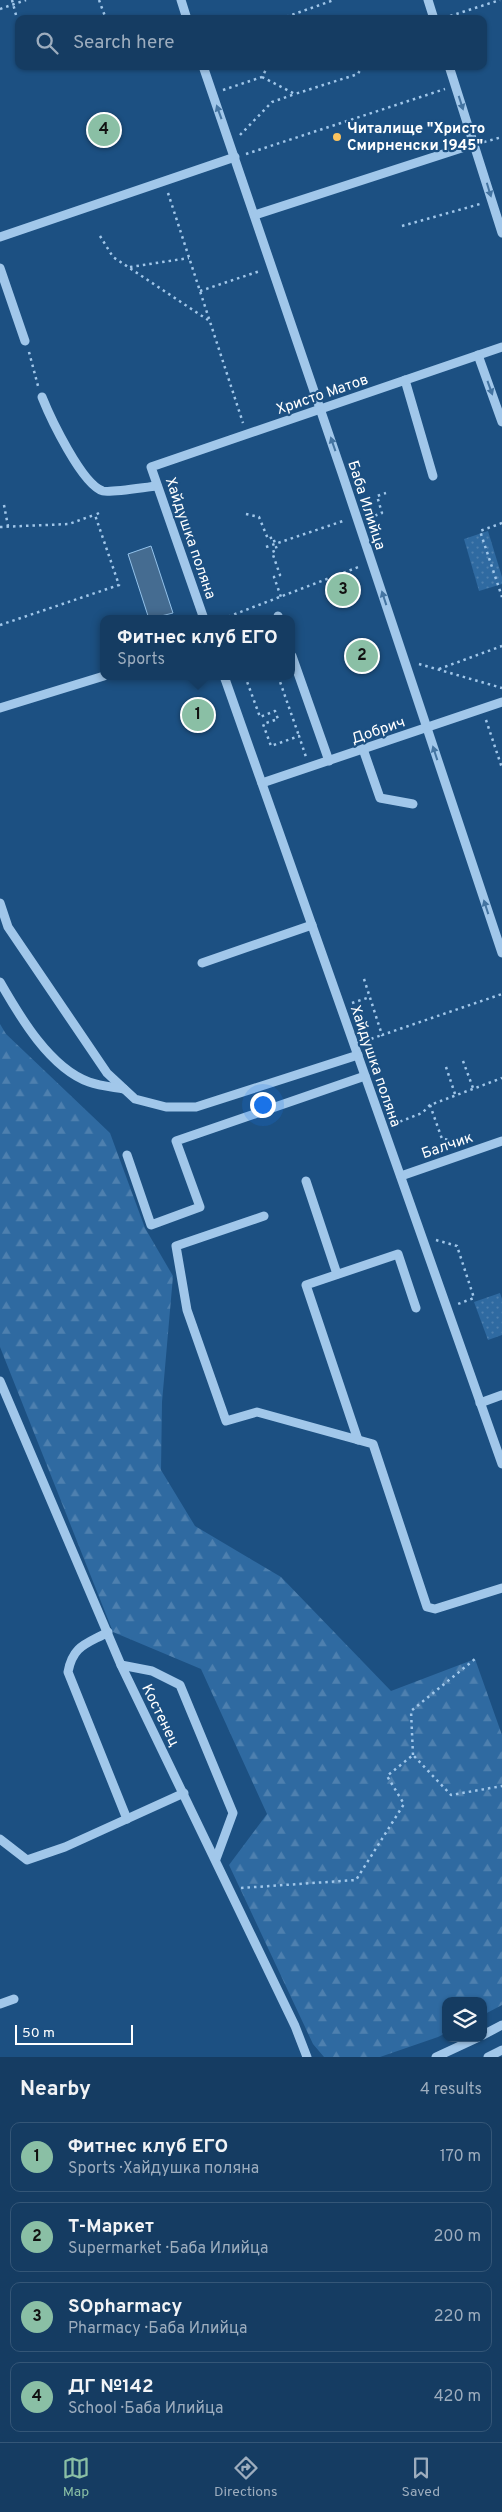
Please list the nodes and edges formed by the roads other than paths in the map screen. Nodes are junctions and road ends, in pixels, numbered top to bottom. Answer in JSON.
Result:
{"nodes":[{"id":1,"x":181,"y":0,"type":"edge"},
{"id":2,"x":428,"y":0,"type":"edge"},
{"id":3,"x":186,"y":15,"type":"edge"},
{"id":4,"x":433,"y":15,"type":"edge"},
{"id":5,"x":204,"y":70,"type":"edge"},
{"id":6,"x":450,"y":70,"type":"edge"},
{"id":7,"x":474,"y":145,"type":"junction"},
{"id":8,"x":235,"y":157,"type":"junction"},
{"id":9,"x":255,"y":215,"type":"junction"},
{"id":10,"x":502,"y":233,"type":"edge"},
{"id":11,"x":0,"y":237,"type":"edge"},
{"id":12,"x":0,"y":268,"type":"edge"},
{"id":13,"x":25,"y":341,"type":"road end"},
{"id":14,"x":502,"y":347,"type":"edge"},
{"id":15,"x":478,"y":355,"type":"junction"},
{"id":16,"x":405,"y":380,"type":"junction"},
{"id":17,"x":42,"y":397,"type":"road end"},
{"id":18,"x":320,"y":409,"type":"junction"},
{"id":19,"x":502,"y":422,"type":"edge"},
{"id":20,"x":151,"y":467,"type":"joint"},
{"id":21,"x":433,"y":476,"type":"dead end"},
{"id":22,"x":157,"y":486,"type":"junction"},
{"id":23,"x":203,"y":615,"type":"edge"},
{"id":24,"x":295,"y":665,"type":"edge"},
{"id":25,"x":100,"y":677,"type":"edge"},
{"id":26,"x":225,"y":680,"type":"edge"},
{"id":27,"x":502,"y":702,"type":"edge"},
{"id":28,"x":0,"y":708,"type":"edge"},
{"id":29,"x":427,"y":728,"type":"junction"},
{"id":30,"x":363,"y":749,"type":"junction"},
{"id":31,"x":329,"y":761,"type":"junction"},
{"id":32,"x":262,"y":783,"type":"junction"},
{"id":33,"x":413,"y":804,"type":"dead end"},
{"id":34,"x":0,"y":903,"type":"edge"},
{"id":35,"x":312,"y":925,"type":"junction"},
{"id":36,"x":4,"y":929,"type":"edge"},
{"id":37,"x":502,"y":953,"type":"edge"},
{"id":38,"x":202,"y":964,"type":"dead end"},
{"id":39,"x":0,"y":982,"type":"edge"},
{"id":40,"x":358,"y":1055,"type":"junction"},
{"id":41,"x":365,"y":1076,"type":"junction"},
{"id":42,"x":124,"y":1089,"type":"junction"},
{"id":43,"x":502,"y":1141,"type":"edge"},
{"id":44,"x":126,"y":1155,"type":"dead end"},
{"id":45,"x":401,"y":1176,"type":"junction"},
{"id":46,"x":306,"y":1181,"type":"dead end"},
{"id":47,"x":264,"y":1216,"type":"dead end"},
{"id":48,"x":337,"y":1274,"type":"junction"},
{"id":49,"x":416,"y":1308,"type":"dead end"},
{"id":50,"x":0,"y":1381,"type":"edge"},
{"id":51,"x":502,"y":1395,"type":"edge"},
{"id":52,"x":480,"y":1403,"type":"junction"},
{"id":53,"x":358,"y":1440,"type":"junction"},
{"id":54,"x":502,"y":1464,"type":"edge"},
{"id":55,"x":502,"y":1588,"type":"edge"},
{"id":56,"x":108,"y":1632,"type":"junction"},
{"id":57,"x":121,"y":1664,"type":"junction"},
{"id":58,"x":184,"y":1793,"type":"junction"},
{"id":59,"x":127,"y":1820,"type":"junction"},
{"id":60,"x":0,"y":1839,"type":"edge"},
{"id":61,"x":216,"y":1859,"type":"junction"},
{"id":62,"x":14,"y":1999,"type":"dead end"},
{"id":63,"x":0,"y":2004,"type":"edge"},
{"id":64,"x":502,"y":2026,"type":"edge"},
{"id":65,"x":487,"y":2033,"type":"edge"},
{"id":66,"x":468,"y":2042,"type":"edge"},
{"id":67,"x":502,"y":2050,"type":"edge"},
{"id":68,"x":306,"y":2057,"type":"edge"},
{"id":69,"x":436,"y":2057,"type":"edge"},
{"id":70,"x":488,"y":2057,"type":"edge"}],
"edges":[{"from":1,"to":3,"type":"street"},
{"from":2,"to":4,"type":"street"},
{"from":8,"to":5,"type":"street","name":"Баба Илийца","one_way":true},
{"from":6,"to":7,"type":"street","one_way":true},
{"from":7,"to":9,"type":"street"},
{"from":7,"to":10,"type":"street","one_way":true},
{"from":8,"to":9,"type":"street","name":"Баба Илийца"},
{"from":8,"to":11,"type":"street"},
{"from":9,"to":18,"type":"street","name":"Баба Илийца"},
{"from":12,"to":13,"type":"street"},
{"from":14,"to":15,"type":"street","name":"Христо Матов"},
{"from":15,"to":16,"type":"street","name":"Христо Матов"},
{"from":15,"to":19,"type":"street","one_way":true},
{"from":16,"to":18,"type":"street","name":"Христо Матов"},
{"from":16,"to":21,"type":"street"},
{"from":17,"to":22,"type":"street"},
{"from":18,"to":20,"type":"street","name":"Христо Матов"},
{"from":29,"to":18,"type":"street","name":"Баба Илийца","one_way":true},
{"from":20,"to":22,"type":"street","name":"Хайдушка поляна"},
{"from":22,"to":23,"type":"street","name":"Хайдушка поляна"},
{"from":24,"to":31,"type":"street"},
{"from":25,"to":28,"type":"street"},
{"from":26,"to":32,"type":"street","name":"Хайдушка поляна"},
{"from":27,"to":29,"type":"street","name":"Добрич"},
{"from":29,"to":30,"type":"street","name":"Добрич"},
{"from":37,"to":29,"type":"street","name":"Баба Илийца","one_way":true},
{"from":30,"to":31,"type":"street","name":"Добрич"},
{"from":30,"to":33,"type":"street"},
{"from":31,"to":32,"type":"street","name":"Добрич"},
{"from":32,"to":35,"type":"street","name":"Хайдушка поляна"},
{"from":34,"to":36,"type":"street"},
{"from":35,"to":38,"type":"street"},
{"from":35,"to":40,"type":"street","name":"Хайдушка поляна"},
{"from":36,"to":42,"type":"street"},
{"from":39,"to":42,"type":"street"},
{"from":40,"to":41,"type":"street","name":"Хайдушка поляна"},
{"from":40,"to":42,"type":"street"},
{"from":41,"to":44,"type":"street"},
{"from":41,"to":45,"type":"street","name":"Хайдушка поляна"},
{"from":43,"to":45,"type":"street","name":"Балчик"},
{"from":45,"to":52,"type":"street","name":"Хайдушка поляна"},
{"from":46,"to":48,"type":"street"},
{"from":47,"to":53,"type":"street"},
{"from":48,"to":49,"type":"street"},
{"from":48,"to":53,"type":"street"},
{"from":50,"to":56,"type":"street","name":"Костенец"},
{"from":51,"to":52,"type":"street"},
{"from":52,"to":54,"type":"street","name":"Хайдушка поляна"},
{"from":53,"to":55,"type":"street"},
{"from":56,"to":57,"type":"street","name":"Костенец"},
{"from":56,"to":59,"type":"street"},
{"from":57,"to":58,"type":"street","name":"Костенец"},
{"from":57,"to":61,"type":"street"},
{"from":58,"to":59,"type":"street"},
{"from":58,"to":61,"type":"street","name":"Костенец"},
{"from":59,"to":60,"type":"street"},
{"from":61,"to":68,"type":"street","name":"Костенец"},
{"from":62,"to":63,"type":"street"},
{"from":64,"to":65,"type":"street"},
{"from":66,"to":69,"type":"street"},
{"from":67,"to":70,"type":"street"}]}
